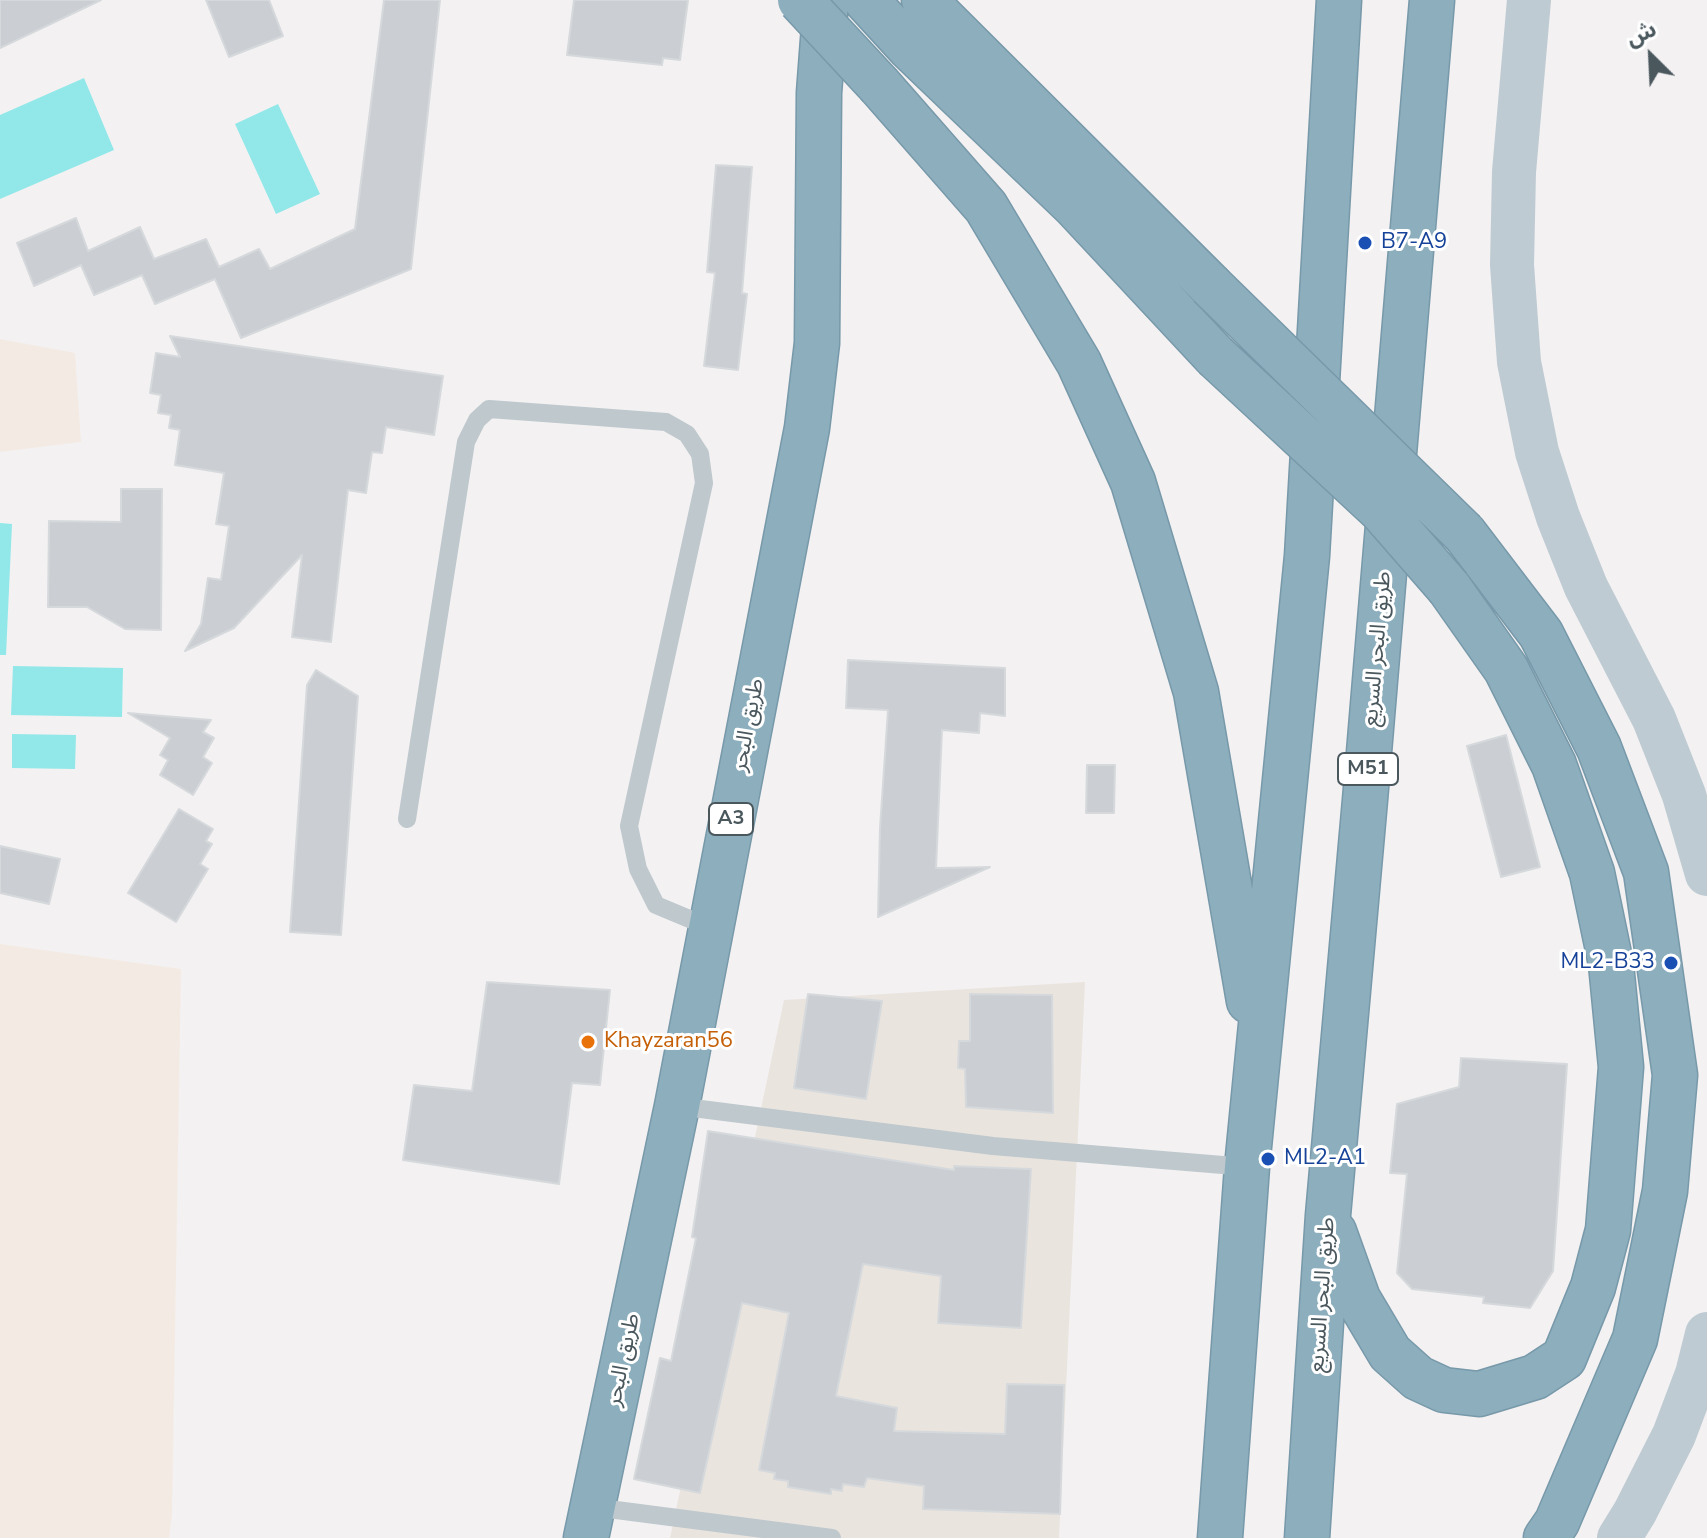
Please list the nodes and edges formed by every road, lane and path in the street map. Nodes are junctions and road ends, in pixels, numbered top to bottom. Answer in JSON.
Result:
{"nodes":[{"id":1,"x":800,"y":0,"type":"edge"},
{"id":2,"x":826,"y":0,"type":"edge"},
{"id":3,"x":866,"y":0,"type":"edge"},
{"id":4,"x":924,"y":0,"type":"edge"},
{"id":5,"x":1339,"y":0,"type":"edge"},
{"id":6,"x":1432,"y":0,"type":"edge"},
{"id":7,"x":1529,"y":0,"type":"edge"},
{"id":8,"x":407,"y":819,"type":"dead end"},
{"id":9,"x":1707,"y":874,"type":"edge"},
{"id":10,"x":711,"y":928,"type":"junction"},
{"id":11,"x":1259,"y":1059,"type":"junction"},
{"id":12,"x":677,"y":1106,"type":"junction"},
{"id":13,"x":1247,"y":1167,"type":"junction"},
{"id":14,"x":1328,"y":1215,"type":"junction"},
{"id":15,"x":1707,"y":1334,"type":"edge"},
{"id":16,"x":589,"y":1522,"type":"edge"},
{"id":17,"x":832,"y":1538,"type":"edge"},
{"id":18,"x":1220,"y":1538,"type":"edge"},
{"id":19,"x":1307,"y":1538,"type":"edge"},
{"id":20,"x":1546,"y":1538,"type":"edge"},
{"id":21,"x":1619,"y":1538,"type":"edge"}],
"edges":[{"from":1,"to":11,"type":"highway","bridge":true},
{"from":2,"to":10,"type":"highway","name":"طريق البحر","number":"A3"},
{"from":3,"to":14,"type":"highway","bridge":true},
{"from":4,"to":20,"type":"highway","bridge":true},
{"from":5,"to":11,"type":"highway"},
{"from":6,"to":14,"type":"highway","name":"طريق البحر السريع","number":"M51"},
{"from":7,"to":9,"type":"street"},
{"from":8,"to":10,"type":"lane"},
{"from":10,"to":12,"type":"highway","name":"طريق البحر","number":"A3"},
{"from":11,"to":13,"type":"highway"},
{"from":12,"to":13,"type":"lane"},
{"from":12,"to":16,"type":"highway","name":"طريق البحر","number":"A3"},
{"from":13,"to":18,"type":"highway"},
{"from":14,"to":19,"type":"highway","name":"طريق البحر السريع","number":"M51"},
{"from":15,"to":21,"type":"street"},
{"from":16,"to":17,"type":"lane"}]}
